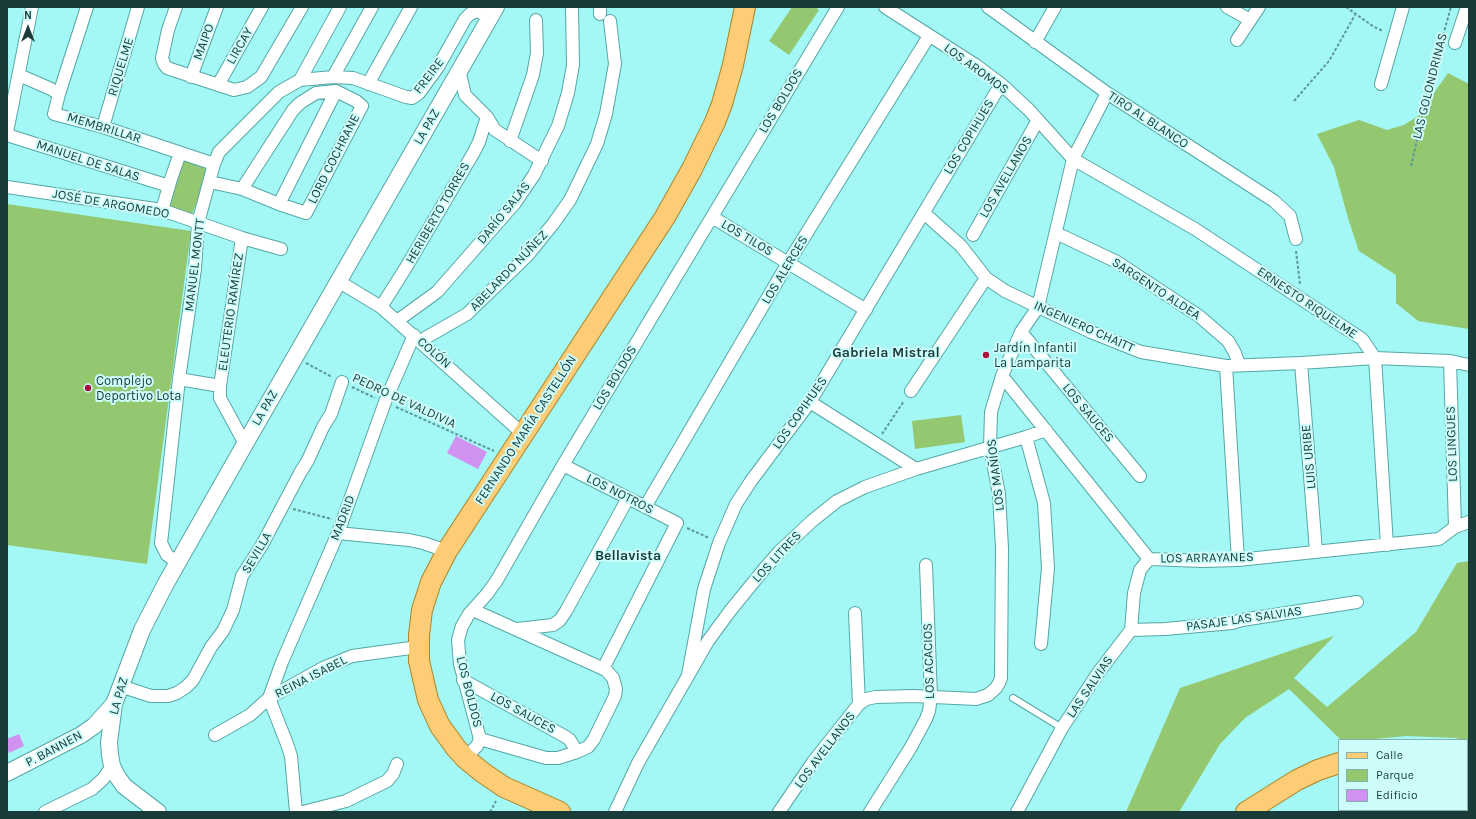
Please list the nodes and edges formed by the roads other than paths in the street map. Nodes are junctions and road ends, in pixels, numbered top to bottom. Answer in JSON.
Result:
{"nodes":[{"id":1,"x":32,"y":7,"type":"edge"},
{"id":2,"x":87,"y":7,"type":"edge"},
{"id":3,"x":138,"y":7,"type":"edge"},
{"id":4,"x":176,"y":7,"type":"edge"},
{"id":5,"x":217,"y":7,"type":"edge"},
{"id":6,"x":262,"y":7,"type":"edge"},
{"id":7,"x":302,"y":7,"type":"edge"},
{"id":8,"x":340,"y":7,"type":"edge"},
{"id":9,"x":372,"y":7,"type":"edge"},
{"id":10,"x":411,"y":7,"type":"edge"},
{"id":11,"x":572,"y":7,"type":"edge"},
{"id":12,"x":745,"y":7,"type":"edge"},
{"id":13,"x":838,"y":7,"type":"edge"},
{"id":14,"x":885,"y":7,"type":"edge"},
{"id":15,"x":988,"y":7,"type":"edge"},
{"id":16,"x":1055,"y":7,"type":"edge"},
{"id":17,"x":1227,"y":7,"type":"edge"},
{"id":18,"x":1259,"y":7,"type":"edge"},
{"id":19,"x":1403,"y":7,"type":"edge"},
{"id":20,"x":1467,"y":7,"type":"edge"},
{"id":21,"x":493,"y":12,"type":"edge"},
{"id":22,"x":604,"y":14,"type":"edge"},
{"id":23,"x":536,"y":20,"type":"dead end"},
{"id":24,"x":1250,"y":20,"type":"junction"},
{"id":25,"x":929,"y":36,"type":"junction"},
{"id":26,"x":1237,"y":40,"type":"dead end"},
{"id":27,"x":1035,"y":42,"type":"junction"},
{"id":28,"x":1455,"y":43,"type":"dead end"},
{"id":29,"x":459,"y":70,"type":"junction"},
{"id":30,"x":19,"y":75,"type":"junction"},
{"id":31,"x":191,"y":77,"type":"junction"},
{"id":32,"x":333,"y":77,"type":"junction"},
{"id":33,"x":300,"y":80,"type":"junction"},
{"id":34,"x":368,"y":84,"type":"junction"},
{"id":35,"x":1001,"y":84,"type":"junction"},
{"id":36,"x":1382,"y":84,"type":"dead end"},
{"id":37,"x":218,"y":85,"type":"junction"},
{"id":38,"x":336,"y":91,"type":"junction"},
{"id":39,"x":1107,"y":93,"type":"junction"},
{"id":40,"x":59,"y":94,"type":"junction"},
{"id":41,"x":487,"y":117,"type":"junction"},
{"id":42,"x":1038,"y":120,"type":"junction"},
{"id":43,"x":103,"y":127,"type":"junction"},
{"id":44,"x":7,"y":132,"type":"edge"},
{"id":45,"x":7,"y":135,"type":"edge"},
{"id":46,"x":510,"y":141,"type":"junction"},
{"id":47,"x":180,"y":153,"type":"junction"},
{"id":48,"x":1073,"y":159,"type":"junction"},
{"id":49,"x":542,"y":161,"type":"junction"},
{"id":50,"x":214,"y":164,"type":"junction"},
{"id":51,"x":210,"y":182,"type":"junction"},
{"id":52,"x":168,"y":186,"type":"junction"},
{"id":53,"x":7,"y":187,"type":"edge"},
{"id":54,"x":242,"y":189,"type":"junction"},
{"id":55,"x":279,"y":204,"type":"junction"},
{"id":56,"x":162,"y":210,"type":"junction"},
{"id":57,"x":924,"y":213,"type":"junction"},
{"id":58,"x":712,"y":217,"type":"junction"},
{"id":59,"x":198,"y":223,"type":"junction"},
{"id":60,"x":1056,"y":233,"type":"junction"},
{"id":61,"x":973,"y":234,"type":"dead end"},
{"id":62,"x":242,"y":238,"type":"junction"},
{"id":63,"x":1296,"y":244,"type":"road end"},
{"id":64,"x":281,"y":249,"type":"dead end"},
{"id":65,"x":788,"y":263,"type":"junction"},
{"id":66,"x":986,"y":278,"type":"junction"},
{"id":67,"x":338,"y":281,"type":"junction"},
{"id":68,"x":381,"y":307,"type":"junction"},
{"id":69,"x":1038,"y":307,"type":"junction"},
{"id":70,"x":866,"y":310,"type":"junction"},
{"id":71,"x":397,"y":321,"type":"junction"},
{"id":72,"x":1021,"y":332,"type":"junction"},
{"id":73,"x":417,"y":338,"type":"junction"},
{"id":74,"x":1375,"y":358,"type":"junction"},
{"id":75,"x":1450,"y":361,"type":"junction"},
{"id":76,"x":1301,"y":363,"type":"junction"},
{"id":77,"x":1469,"y":365,"type":"edge"},
{"id":78,"x":1226,"y":366,"type":"junction"},
{"id":79,"x":1239,"y":366,"type":"junction"},
{"id":80,"x":1002,"y":376,"type":"junction"},
{"id":81,"x":180,"y":379,"type":"junction"},
{"id":82,"x":342,"y":382,"type":"road end"},
{"id":83,"x":220,"y":386,"type":"junction"},
{"id":84,"x":910,"y":391,"type":"road end"},
{"id":85,"x":810,"y":402,"type":"junction"},
{"id":86,"x":1046,"y":430,"type":"junction"},
{"id":87,"x":523,"y":434,"type":"junction"},
{"id":88,"x":1026,"y":437,"type":"junction"},
{"id":89,"x":245,"y":444,"type":"junction"},
{"id":90,"x":990,"y":447,"type":"junction"},
{"id":91,"x":563,"y":465,"type":"junction"},
{"id":92,"x":916,"y":469,"type":"junction"},
{"id":93,"x":1140,"y":476,"type":"dead end"},
{"id":94,"x":628,"y":498,"type":"junction"},
{"id":95,"x":645,"y":507,"type":"junction"},
{"id":96,"x":1469,"y":522,"type":"edge"},
{"id":97,"x":1455,"y":526,"type":"junction"},
{"id":98,"x":338,"y":533,"type":"junction"},
{"id":99,"x":1387,"y":544,"type":"junction"},
{"id":100,"x":447,"y":551,"type":"junction"},
{"id":101,"x":1316,"y":551,"type":"junction"},
{"id":102,"x":1148,"y":559,"type":"junction"},
{"id":103,"x":1238,"y":560,"type":"junction"},
{"id":104,"x":178,"y":563,"type":"junction"},
{"id":105,"x":926,"y":565,"type":"dead end"},
{"id":106,"x":1357,"y":602,"type":"dead end"},
{"id":107,"x":473,"y":610,"type":"junction"},
{"id":108,"x":855,"y":613,"type":"dead end"},
{"id":109,"x":515,"y":630,"type":"junction"},
{"id":110,"x":1130,"y":630,"type":"junction"},
{"id":111,"x":1041,"y":644,"type":"dead end"},
{"id":112,"x":418,"y":647,"type":"junction"},
{"id":113,"x":603,"y":669,"type":"junction"},
{"id":114,"x":688,"y":675,"type":"junction"},
{"id":115,"x":463,"y":680,"type":"junction"},
{"id":116,"x":120,"y":686,"type":"junction"},
{"id":117,"x":931,"y":697,"type":"junction"},
{"id":118,"x":269,"y":698,"type":"junction"},
{"id":119,"x":1013,"y":698,"type":"dead end"},
{"id":120,"x":114,"y":704,"type":"junction"},
{"id":121,"x":860,"y":704,"type":"junction"},
{"id":122,"x":1062,"y":728,"type":"junction"},
{"id":123,"x":81,"y":735,"type":"junction"},
{"id":124,"x":215,"y":735,"type":"dead end"},
{"id":125,"x":480,"y":739,"type":"junction"},
{"id":126,"x":109,"y":742,"type":"junction"},
{"id":127,"x":577,"y":752,"type":"junction"},
{"id":128,"x":465,"y":758,"type":"junction"},
{"id":129,"x":1338,"y":763,"type":"edge"},
{"id":130,"x":397,"y":764,"type":"dead end"},
{"id":131,"x":112,"y":766,"type":"junction"},
{"id":132,"x":7,"y":773,"type":"edge"},
{"id":133,"x":45,"y":812,"type":"edge"},
{"id":134,"x":158,"y":812,"type":"edge"},
{"id":135,"x":296,"y":812,"type":"edge"},
{"id":136,"x":303,"y":812,"type":"edge"},
{"id":137,"x":560,"y":812,"type":"edge"},
{"id":138,"x":615,"y":812,"type":"edge"},
{"id":139,"x":780,"y":812,"type":"edge"},
{"id":140,"x":870,"y":812,"type":"edge"},
{"id":141,"x":1017,"y":812,"type":"edge"},
{"id":142,"x":1246,"y":812,"type":"edge"}],
"edges":[{"from":1,"to":30,"type":"street"},
{"from":2,"to":40,"type":"street"},
{"from":3,"to":43,"type":"street","name":"RIQUELME"},
{"from":4,"to":31,"type":"street"},
{"from":5,"to":31,"type":"street","name":"MAIPO"},
{"from":6,"to":37,"type":"street","name":"LIRCAY"},
{"from":7,"to":37,"type":"street"},
{"from":8,"to":33,"type":"street"},
{"from":9,"to":32,"type":"street"},
{"from":10,"to":34,"type":"street"},
{"from":11,"to":49,"type":"street","name":"DARÍO SALAS"},
{"from":12,"to":87,"type":"main road","name":"FERNANDO MARÍA CASTELLÓN"},
{"from":13,"to":58,"type":"street","name":"LOS BOLDOS"},
{"from":14,"to":25,"type":"street","name":"LOS AROMOS"},
{"from":15,"to":27,"type":"street","name":"TIRO AL BLANCO"},
{"from":16,"to":27,"type":"street"},
{"from":17,"to":24,"type":"street"},
{"from":18,"to":24,"type":"street"},
{"from":19,"to":36,"type":"street"},
{"from":20,"to":28,"type":"street","name":"LAS GOLONDRINAS"},
{"from":21,"to":29,"type":"street","name":"LA PAZ"},
{"from":21,"to":34,"type":"street","name":"FREIRE"},
{"from":22,"to":73,"type":"street","name":"ABELARDO NÚÑEZ"},
{"from":23,"to":46,"type":"street"},
{"from":24,"to":26,"type":"street"},
{"from":25,"to":35,"type":"street","name":"LOS AROMOS"},
{"from":25,"to":65,"type":"street","name":"LOS ALERCES"},
{"from":27,"to":39,"type":"street","name":"TIRO AL BLANCO"},
{"from":29,"to":41,"type":"street"},
{"from":29,"to":67,"type":"street","name":"LA PAZ"},
{"from":30,"to":40,"type":"street","name":"MEMBRILLAR"},
{"from":30,"to":44,"type":"street"},
{"from":31,"to":37,"type":"street"},
{"from":32,"to":33,"type":"street","name":"FREIRE"},
{"from":32,"to":34,"type":"street","name":"FREIRE"},
{"from":33,"to":50,"type":"street","name":"MANUEL MONTT"},
{"from":35,"to":42,"type":"street","name":"LOS AROMOS"},
{"from":35,"to":57,"type":"street","name":"LOS COPIHUES"},
{"from":38,"to":54,"type":"street"},
{"from":38,"to":55,"type":"street"},
{"from":38,"to":55,"type":"street","name":"LORD COCHRANE"},
{"from":39,"to":48,"type":"street","name":"LOS MAÑÍOS"},
{"from":39,"to":63,"type":"street","name":"TIRO AL BLANCO"},
{"from":40,"to":43,"type":"street","name":"MEMBRILLAR"},
{"from":41,"to":46,"type":"street"},
{"from":41,"to":68,"type":"street","name":"HERIBERTO TORRES"},
{"from":42,"to":48,"type":"street","name":"LOS AROMOS"},
{"from":42,"to":61,"type":"street","name":"LOS AVELLANOS"},
{"from":43,"to":47,"type":"street","name":"MEMBRILLAR"},
{"from":45,"to":52,"type":"street","name":"MANUEL DE SALAS"},
{"from":46,"to":49,"type":"street"},
{"from":47,"to":50,"type":"street","name":"MEMBRILLAR"},
{"from":47,"to":52,"type":"street"},
{"from":48,"to":60,"type":"street","name":"LOS MAÑÍOS"},
{"from":48,"to":74,"type":"street","name":"ERNESTO RIQUELME"},
{"from":49,"to":71,"type":"street","name":"DARÍO SALAS"},
{"from":50,"to":51,"type":"street","name":"MANUEL MONTT"},
{"from":51,"to":54,"type":"street"},
{"from":51,"to":59,"type":"street","name":"MANUEL MONTT"},
{"from":52,"to":56,"type":"street"},
{"from":53,"to":56,"type":"street","name":"JOSÉ DE ARGOMEDO"},
{"from":54,"to":55,"type":"street"},
{"from":56,"to":59,"type":"street","name":"JOSÉ DE ARGOMEDO"},
{"from":57,"to":66,"type":"street","name":"INGENIERO CHAITT"},
{"from":57,"to":70,"type":"street","name":"LOS COPIHUES"},
{"from":58,"to":65,"type":"street","name":"LOS TILOS"},
{"from":58,"to":91,"type":"street","name":"LOS BOLDOS"},
{"from":59,"to":62,"type":"street","name":"JOSÉ DE ARGOMEDO"},
{"from":59,"to":81,"type":"street","name":"MANUEL MONTT"},
{"from":60,"to":69,"type":"street","name":"LOS MAÑÍOS"},
{"from":60,"to":79,"type":"street","name":"SARGENTO ALDEA"},
{"from":62,"to":64,"type":"street","name":"JOSÉ DE ARGOMEDO"},
{"from":62,"to":83,"type":"street","name":"ELEUTERIO RAMÍREZ"},
{"from":65,"to":70,"type":"street","name":"LOS TILOS"},
{"from":65,"to":95,"type":"street","name":"LOS ALERCES"},
{"from":66,"to":69,"type":"street","name":"INGENIERO CHAITT"},
{"from":66,"to":84,"type":"street"},
{"from":67,"to":68,"type":"street","name":"COLÓN"},
{"from":67,"to":89,"type":"street","name":"LA PAZ"},
{"from":68,"to":71,"type":"street","name":"COLÓN"},
{"from":69,"to":72,"type":"street","name":"LOS MAÑÍOS"},
{"from":69,"to":78,"type":"street","name":"INGENIERO CHAITT"},
{"from":70,"to":85,"type":"street","name":"LOS COPIHUES"},
{"from":71,"to":73,"type":"street","name":"COLÓN"},
{"from":72,"to":80,"type":"street","name":"LOS MAÑÍOS"},
{"from":72,"to":93,"type":"street","name":"LOS SAUCES"},
{"from":73,"to":87,"type":"street","name":"COLÓN"},
{"from":73,"to":98,"type":"street","name":"MADRID"},
{"from":74,"to":75,"type":"street","name":"INGENIERO CHAITT"},
{"from":74,"to":76,"type":"street","name":"INGENIERO CHAITT"},
{"from":74,"to":99,"type":"street"},
{"from":75,"to":77,"type":"street","name":"INGENIERO CHAITT"},
{"from":75,"to":97,"type":"street","name":"LOS LINGUES"},
{"from":76,"to":79,"type":"street","name":"INGENIERO CHAITT"},
{"from":76,"to":101,"type":"street","name":"LUIS URIBE"},
{"from":78,"to":79,"type":"street","name":"INGENIERO CHAITT"},
{"from":78,"to":103,"type":"street"},
{"from":80,"to":86,"type":"street","name":"LOS ARRAYANES"},
{"from":80,"to":90,"type":"street","name":"LOS MAÑÍOS"},
{"from":81,"to":83,"type":"street","name":"ELEUTERIO RAMÍREZ"},
{"from":81,"to":104,"type":"street","name":"MANUEL MONTT"},
{"from":82,"to":116,"type":"street","name":"SEVILLA"},
{"from":83,"to":89,"type":"street","name":"ELEUTERIO RAMÍREZ"},
{"from":85,"to":92,"type":"street"},
{"from":85,"to":114,"type":"street","name":"LOS COPIHUES"},
{"from":86,"to":88,"type":"street","name":"LOS LITRES"},
{"from":86,"to":102,"type":"street","name":"LOS ARRAYANES"},
{"from":87,"to":100,"type":"main road","name":"FERNANDO MARÍA CASTELLÓN"},
{"from":88,"to":90,"type":"street","name":"LOS LITRES"},
{"from":88,"to":111,"type":"street"},
{"from":89,"to":104,"type":"street","name":"LA PAZ"},
{"from":90,"to":92,"type":"street","name":"LOS LITRES"},
{"from":90,"to":117,"type":"street","name":"LOS MAÑÍOS"},
{"from":91,"to":94,"type":"street","name":"LOS NOTROS"},
{"from":91,"to":107,"type":"street","name":"LOS BOLDOS"},
{"from":92,"to":114,"type":"street","name":"LOS LITRES"},
{"from":94,"to":95,"type":"street","name":"LOS NOTROS"},
{"from":94,"to":109,"type":"street"},
{"from":95,"to":113,"type":"street","name":"LOS NOTROS"},
{"from":96,"to":97,"type":"street","name":"LOS ARRAYANES"},
{"from":97,"to":99,"type":"street","name":"LOS ARRAYANES"},
{"from":98,"to":100,"type":"street"},
{"from":98,"to":118,"type":"street","name":"MADRID"},
{"from":99,"to":101,"type":"street","name":"LOS ARRAYANES"},
{"from":100,"to":112,"type":"main road","name":"FERNANDO MARÍA CASTELLÓN"},
{"from":101,"to":103,"type":"street","name":"LOS ARRAYANES"},
{"from":102,"to":103,"type":"street","name":"LOS ARRAYANES"},
{"from":102,"to":110,"type":"street"},
{"from":104,"to":116,"type":"street","name":"LA PAZ"},
{"from":105,"to":117,"type":"street","name":"LOS ACACIOS"},
{"from":106,"to":110,"type":"street","name":"PASAJE LAS SALVIAS"},
{"from":107,"to":109,"type":"street"},
{"from":107,"to":115,"type":"street","name":"LOS BOLDOS"},
{"from":108,"to":121,"type":"street","name":"LOS AVELLANOS"},
{"from":109,"to":113,"type":"street"},
{"from":110,"to":122,"type":"street","name":"LAS SALVIAS"},
{"from":112,"to":118,"type":"street","name":"REINA ISABEL"},
{"from":112,"to":128,"type":"main road","name":"FERNANDO MARÍA CASTELLÓN"},
{"from":113,"to":127,"type":"street"},
{"from":114,"to":138,"type":"street","name":"LOS LITRES"},
{"from":115,"to":125,"type":"street","name":"LOS BOLDOS"},
{"from":115,"to":127,"type":"street","name":"LOS SAUCES"},
{"from":116,"to":120,"type":"street","name":"LA PAZ"},
{"from":117,"to":121,"type":"street","name":"LOS MAÑÍOS"},
{"from":117,"to":140,"type":"street","name":"LOS ACACIOS"},
{"from":118,"to":124,"type":"street","name":"REINA ISABEL"},
{"from":118,"to":135,"type":"street"},
{"from":119,"to":122,"type":"lane"},
{"from":120,"to":123,"type":"street","name":"P. BANNEN"},
{"from":120,"to":126,"type":"street","name":"LA PAZ"},
{"from":121,"to":139,"type":"street","name":"LOS AVELLANOS"},
{"from":122,"to":141,"type":"street","name":"LAS SALVIAS"},
{"from":123,"to":126,"type":"street"},
{"from":123,"to":132,"type":"street","name":"P. BANNEN"},
{"from":125,"to":127,"type":"street"},
{"from":125,"to":128,"type":"street","name":"LOS BOLDOS"},
{"from":126,"to":131,"type":"street","name":"LA PAZ"},
{"from":128,"to":137,"type":"main road","name":"FERNANDO MARÍA CASTELLÓN"},
{"from":129,"to":142,"type":"main road"},
{"from":130,"to":136,"type":"street"},
{"from":131,"to":133,"type":"street"},
{"from":131,"to":134,"type":"street","name":"LA PAZ"}]}
